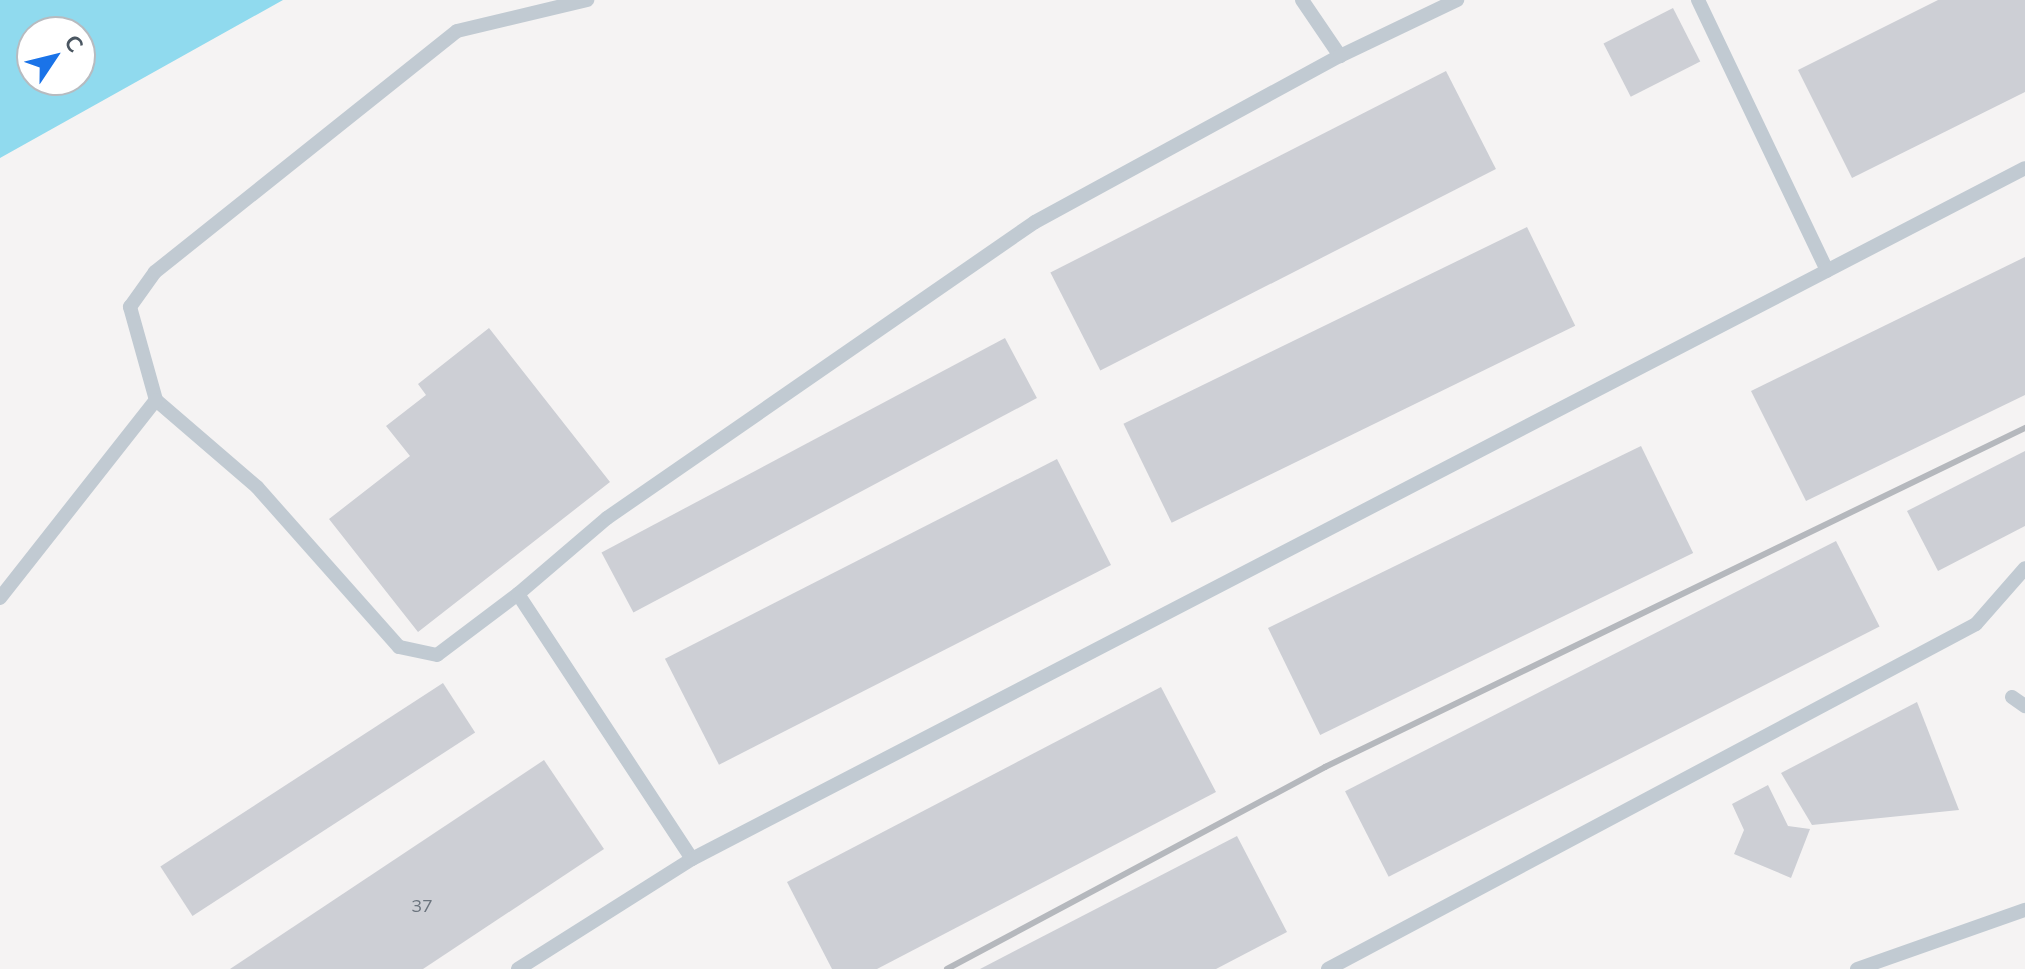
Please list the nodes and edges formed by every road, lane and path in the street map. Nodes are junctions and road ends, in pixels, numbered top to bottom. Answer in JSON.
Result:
{"nodes":[{"id":1,"x":587,"y":0,"type":"edge"},
{"id":2,"x":1302,"y":0,"type":"edge"},
{"id":3,"x":1457,"y":0,"type":"edge"},
{"id":4,"x":1698,"y":0,"type":"edge"},
{"id":5,"x":1340,"y":56,"type":"junction"},
{"id":6,"x":2025,"y":168,"type":"edge"},
{"id":7,"x":1827,"y":271,"type":"junction"},
{"id":8,"x":156,"y":400,"type":"junction"},
{"id":9,"x":2025,"y":568,"type":"edge"},
{"id":10,"x":518,"y":594,"type":"junction"},
{"id":11,"x":0,"y":598,"type":"edge"},
{"id":12,"x":2012,"y":697,"type":"dead end"},
{"id":13,"x":2025,"y":706,"type":"edge"},
{"id":14,"x":692,"y":859,"type":"junction"},
{"id":15,"x":2025,"y":910,"type":"edge"},
{"id":16,"x":518,"y":969,"type":"edge"},
{"id":17,"x":1328,"y":969,"type":"edge"},
{"id":18,"x":1857,"y":969,"type":"edge"}],
"edges":[{"from":1,"to":8,"type":"lane"},
{"from":2,"to":5,"type":"lane"},
{"from":3,"to":5,"type":"lane"},
{"from":4,"to":7,"type":"lane"},
{"from":5,"to":10,"type":"lane"},
{"from":6,"to":7,"type":"lane"},
{"from":7,"to":14,"type":"lane"},
{"from":8,"to":10,"type":"lane"},
{"from":8,"to":11,"type":"lane"},
{"from":9,"to":17,"type":"lane"},
{"from":10,"to":14,"type":"lane"},
{"from":12,"to":13,"type":"lane"},
{"from":14,"to":16,"type":"lane"},
{"from":15,"to":18,"type":"lane"}]}
